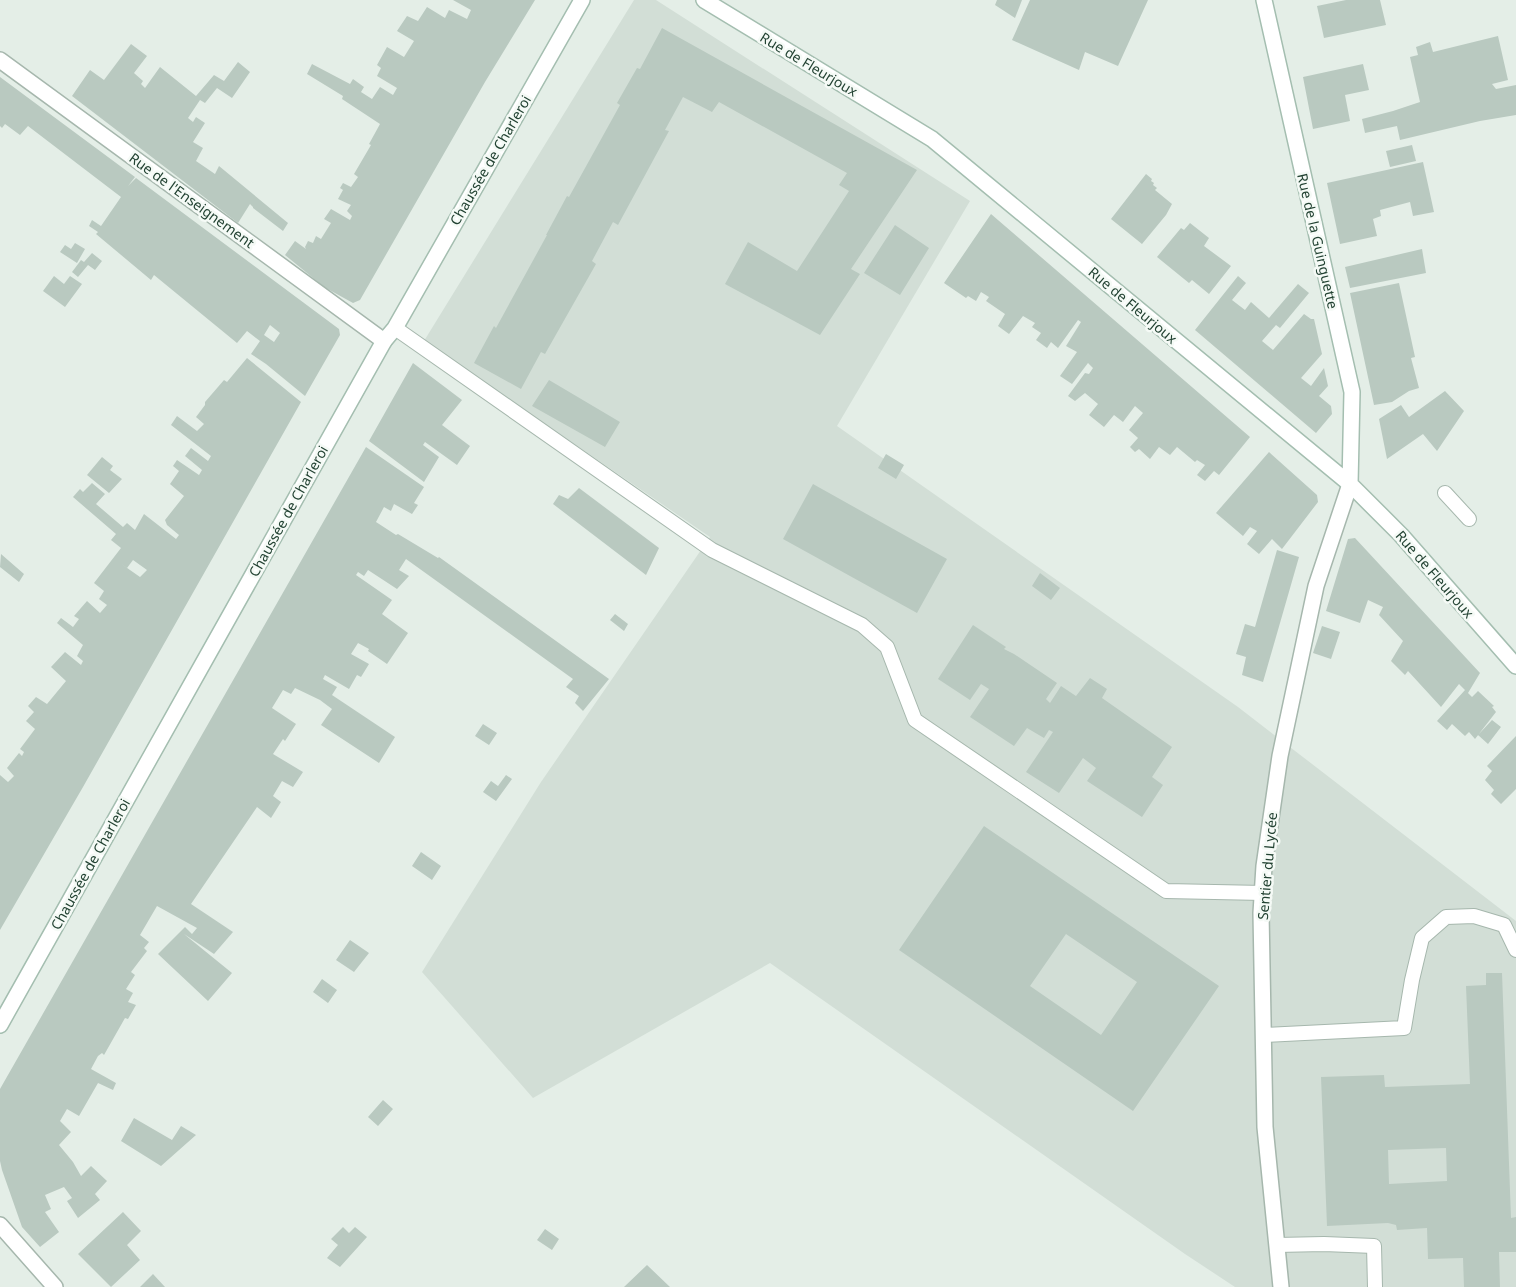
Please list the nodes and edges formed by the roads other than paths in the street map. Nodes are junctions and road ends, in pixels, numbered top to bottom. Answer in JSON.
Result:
{"nodes":[{"id":1,"x":582,"y":0,"type":"edge"},
{"id":2,"x":704,"y":0,"type":"edge"},
{"id":3,"x":1264,"y":0,"type":"edge"},
{"id":4,"x":0,"y":60,"type":"edge"},
{"id":5,"x":395,"y":328,"type":"junction"},
{"id":6,"x":384,"y":341,"type":"junction"},
{"id":7,"x":1350,"y":484,"type":"junction"},
{"id":8,"x":1445,"y":494,"type":"dead end"},
{"id":9,"x":1469,"y":519,"type":"dead end"},
{"id":10,"x":1516,"y":666,"type":"edge"},
{"id":11,"x":1263,"y":893,"type":"junction"},
{"id":12,"x":1516,"y":950,"type":"edge"},
{"id":13,"x":0,"y":1025,"type":"edge"},
{"id":14,"x":1263,"y":1035,"type":"junction"},
{"id":15,"x":0,"y":1225,"type":"edge"},
{"id":16,"x":1277,"y":1245,"type":"junction"},
{"id":17,"x":54,"y":1287,"type":"edge"},
{"id":18,"x":1281,"y":1287,"type":"edge"},
{"id":19,"x":1375,"y":1287,"type":"edge"}],
"edges":[{"from":1,"to":5,"type":"street","name":"Chaussée de Charleroi"},
{"from":2,"to":7,"type":"street","name":"Rue de Fleurjoux"},
{"from":3,"to":7,"type":"street","name":"Rue de la Guinguette"},
{"from":4,"to":6,"type":"street","name":"Rue de l'Enseignement"},
{"from":5,"to":6,"type":"street","name":"Chaussée de Charleroi"},
{"from":5,"to":11,"type":"lane"},
{"from":6,"to":13,"type":"street","name":"Chaussée de Charleroi"},
{"from":7,"to":10,"type":"street","name":"Rue de Fleurjoux"},
{"from":7,"to":11,"type":"street","name":"Sentier du Lycée"},
{"from":8,"to":9,"type":"lane"},
{"from":11,"to":14,"type":"street","name":"Sentier du Lycée"},
{"from":12,"to":14,"type":"lane"},
{"from":14,"to":16,"type":"street","name":"Sentier du Lycée"},
{"from":15,"to":17,"type":"street"},
{"from":16,"to":18,"type":"street","name":"Sentier du Lycée"},
{"from":16,"to":19,"type":"lane"}]}
